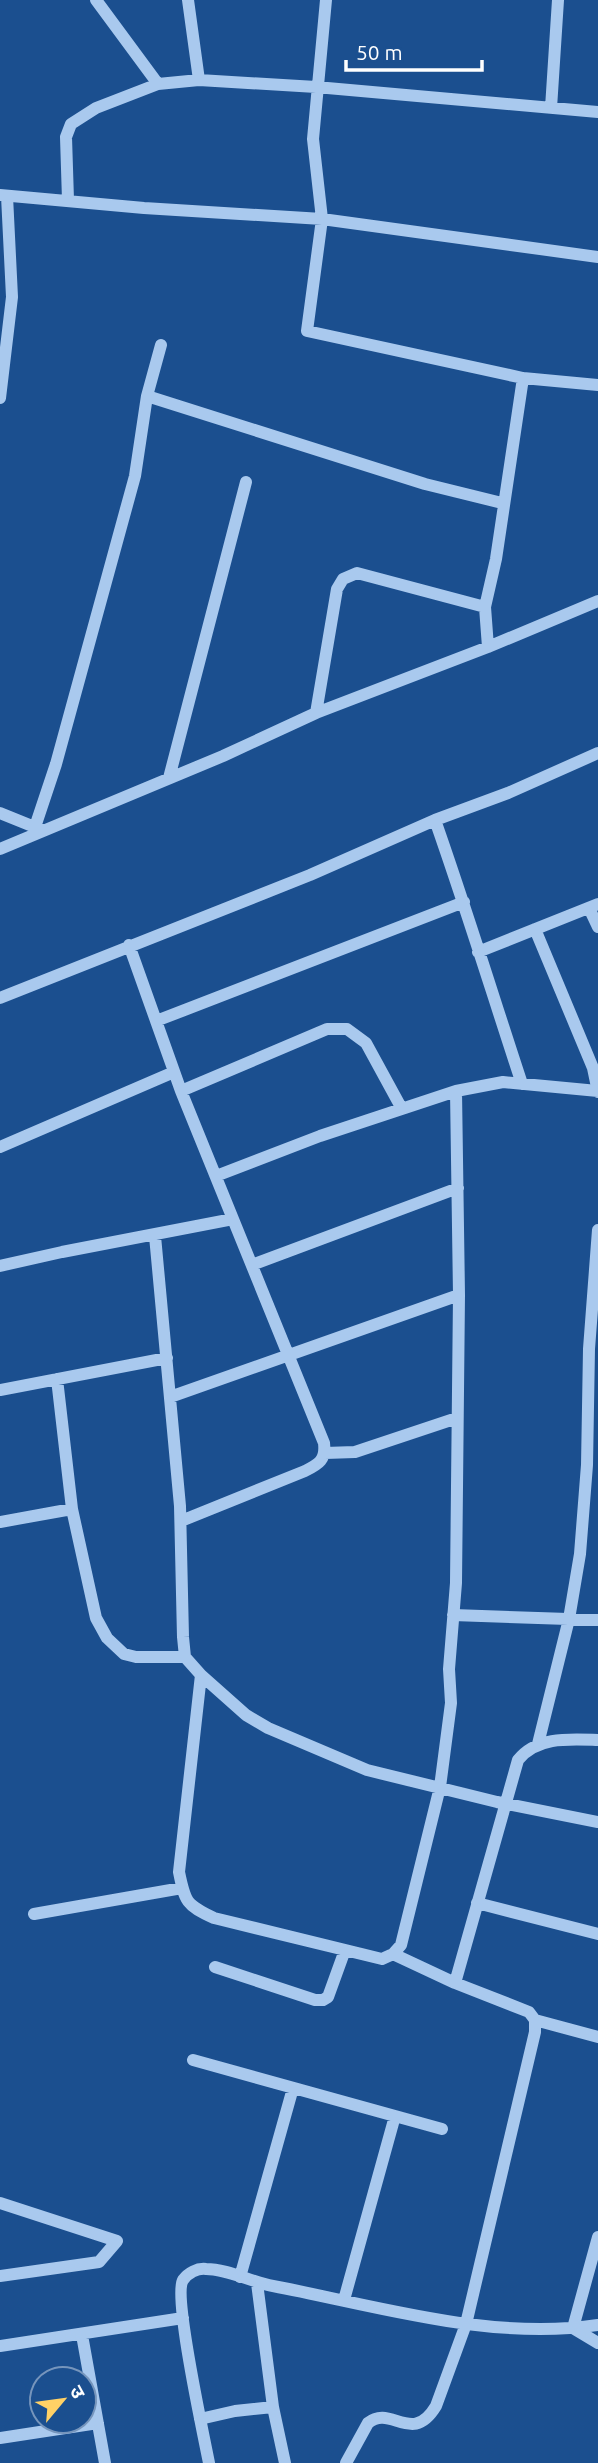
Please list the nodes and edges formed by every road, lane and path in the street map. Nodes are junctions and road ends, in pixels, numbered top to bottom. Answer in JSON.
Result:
{"nodes":[{"id":1,"x":96,"y":0,"type":"edge"},
{"id":2,"x":188,"y":0,"type":"edge"},
{"id":3,"x":326,"y":0,"type":"edge"},
{"id":4,"x":558,"y":0,"type":"edge"},
{"id":5,"x":199,"y":80,"type":"junction"},
{"id":6,"x":158,"y":84,"type":"junction"},
{"id":7,"x":316,"y":87,"type":"junction"},
{"id":8,"x":551,"y":108,"type":"junction"},
{"id":9,"x":598,"y":112,"type":"edge"},
{"id":10,"x":4,"y":195,"type":"edge"},
{"id":11,"x":68,"y":200,"type":"junction"},
{"id":12,"x":322,"y":219,"type":"junction"},
{"id":13,"x":598,"y":257,"type":"edge"},
{"id":14,"x":161,"y":345,"type":"dead end"},
{"id":15,"x":523,"y":378,"type":"junction"},
{"id":16,"x":598,"y":385,"type":"edge"},
{"id":17,"x":148,"y":396,"type":"junction"},
{"id":18,"x":0,"y":398,"type":"edge"},
{"id":19,"x":246,"y":482,"type":"dead end"},
{"id":20,"x":502,"y":503,"type":"junction"},
{"id":21,"x":598,"y":601,"type":"edge"},
{"id":22,"x":485,"y":607,"type":"junction"},
{"id":23,"x":488,"y":647,"type":"junction"},
{"id":24,"x":316,"y":713,"type":"junction"},
{"id":25,"x":598,"y":753,"type":"edge"},
{"id":26,"x":169,"y":778,"type":"junction"},
{"id":27,"x":0,"y":813,"type":"edge"},
{"id":28,"x":435,"y":820,"type":"junction"},
{"id":29,"x":40,"y":829,"type":"junction"},
{"id":30,"x":0,"y":849,"type":"edge"},
{"id":31,"x":464,"y":902,"type":"junction"},
{"id":32,"x":593,"y":906,"type":"edge"},
{"id":33,"x":598,"y":927,"type":"edge"},
{"id":34,"x":535,"y":929,"type":"junction"},
{"id":35,"x":129,"y":945,"type":"junction"},
{"id":36,"x":478,"y":952,"type":"junction"},
{"id":37,"x":0,"y":998,"type":"edge"},
{"id":38,"x":156,"y":1021,"type":"junction"},
{"id":39,"x":174,"y":1072,"type":"junction"},
{"id":40,"x":522,"y":1084,"type":"junction"},
{"id":41,"x":181,"y":1091,"type":"junction"},
{"id":42,"x":456,"y":1091,"type":"junction"},
{"id":43,"x":598,"y":1091,"type":"edge"},
{"id":44,"x":402,"y":1109,"type":"junction"},
{"id":45,"x":0,"y":1147,"type":"edge"},
{"id":46,"x":216,"y":1176,"type":"junction"},
{"id":47,"x":458,"y":1188,"type":"junction"},
{"id":48,"x":233,"y":1219,"type":"junction"},
{"id":49,"x":598,"y":1230,"type":"edge"},
{"id":50,"x":155,"y":1236,"type":"junction"},
{"id":51,"x":252,"y":1265,"type":"junction"},
{"id":52,"x":0,"y":1266,"type":"edge"},
{"id":53,"x":459,"y":1295,"type":"junction"},
{"id":54,"x":594,"y":1350,"type":"edge"},
{"id":55,"x":288,"y":1355,"type":"junction"},
{"id":56,"x":167,"y":1358,"type":"junction"},
{"id":57,"x":57,"y":1379,"type":"junction"},
{"id":58,"x":0,"y":1390,"type":"edge"},
{"id":59,"x":170,"y":1397,"type":"junction"},
{"id":60,"x":457,"y":1418,"type":"junction"},
{"id":61,"x":325,"y":1453,"type":"junction"},
{"id":62,"x":592,"y":1466,"type":"edge"},
{"id":63,"x":72,"y":1509,"type":"junction"},
{"id":64,"x":181,"y":1521,"type":"junction"},
{"id":65,"x":0,"y":1522,"type":"edge"},
{"id":66,"x":453,"y":1615,"type":"junction"},
{"id":67,"x":569,"y":1619,"type":"junction"},
{"id":68,"x":598,"y":1620,"type":"edge"},
{"id":69,"x":186,"y":1657,"type":"junction"},
{"id":70,"x":201,"y":1675,"type":"junction"},
{"id":71,"x":598,"y":1740,"type":"edge"},
{"id":72,"x":538,"y":1744,"type":"junction"},
{"id":73,"x":440,"y":1787,"type":"junction"},
{"id":74,"x":505,"y":1803,"type":"junction"},
{"id":75,"x":598,"y":1822,"type":"edge"},
{"id":76,"x":182,"y":1888,"type":"junction"},
{"id":77,"x":477,"y":1903,"type":"junction"},
{"id":78,"x":34,"y":1914,"type":"dead end"},
{"id":79,"x":598,"y":1934,"type":"edge"},
{"id":80,"x":345,"y":1950,"type":"junction"},
{"id":81,"x":393,"y":1955,"type":"junction"},
{"id":82,"x":215,"y":1967,"type":"dead end"},
{"id":83,"x":455,"y":1983,"type":"junction"},
{"id":84,"x":535,"y":2020,"type":"junction"},
{"id":85,"x":598,"y":2037,"type":"edge"},
{"id":86,"x":194,"y":2060,"type":"dead end"},
{"id":87,"x":293,"y":2088,"type":"junction"},
{"id":88,"x":395,"y":2116,"type":"junction"},
{"id":89,"x":442,"y":2129,"type":"dead end"},
{"id":90,"x":0,"y":2203,"type":"edge"},
{"id":91,"x":598,"y":2237,"type":"edge"},
{"id":92,"x":0,"y":2276,"type":"edge"},
{"id":93,"x":240,"y":2277,"type":"junction"},
{"id":94,"x":257,"y":2283,"type":"junction"},
{"id":95,"x":344,"y":2300,"type":"junction"},
{"id":96,"x":183,"y":2318,"type":"junction"},
{"id":97,"x":466,"y":2324,"type":"junction"},
{"id":98,"x":598,"y":2325,"type":"edge"},
{"id":99,"x":573,"y":2328,"type":"junction"},
{"id":100,"x":82,"y":2335,"type":"junction"},
{"id":101,"x":598,"y":2343,"type":"edge"},
{"id":102,"x":0,"y":2346,"type":"edge"},
{"id":103,"x":87,"y":2365,"type":"edge"},
{"id":104,"x":273,"y":2407,"type":"junction"},
{"id":105,"x":200,"y":2419,"type":"junction"},
{"id":106,"x":98,"y":2423,"type":"edge"},
{"id":107,"x":28,"y":2434,"type":"edge"},
{"id":108,"x":0,"y":2438,"type":"edge"},
{"id":109,"x":105,"y":2463,"type":"edge"},
{"id":110,"x":209,"y":2463,"type":"edge"},
{"id":111,"x":285,"y":2463,"type":"edge"},
{"id":112,"x":346,"y":2463,"type":"edge"}],
"edges":[{"from":1,"to":6,"type":"street"},
{"from":2,"to":5,"type":"street"},
{"from":3,"to":7,"type":"street"},
{"from":4,"to":8,"type":"street"},
{"from":5,"to":6,"type":"street"},
{"from":5,"to":7,"type":"street"},
{"from":6,"to":11,"type":"street"},
{"from":7,"to":8,"type":"street"},
{"from":7,"to":12,"type":"street"},
{"from":8,"to":9,"type":"street"},
{"from":10,"to":11,"type":"street"},
{"from":10,"to":18,"type":"street"},
{"from":11,"to":12,"type":"street"},
{"from":12,"to":13,"type":"street"},
{"from":12,"to":15,"type":"street"},
{"from":14,"to":17,"type":"street"},
{"from":15,"to":16,"type":"street"},
{"from":15,"to":20,"type":"street"},
{"from":17,"to":20,"type":"street"},
{"from":17,"to":29,"type":"street"},
{"from":19,"to":26,"type":"street"},
{"from":20,"to":22,"type":"street"},
{"from":21,"to":23,"type":"street"},
{"from":22,"to":23,"type":"street"},
{"from":22,"to":24,"type":"street"},
{"from":23,"to":24,"type":"street"},
{"from":24,"to":26,"type":"street"},
{"from":25,"to":28,"type":"street"},
{"from":26,"to":29,"type":"street"},
{"from":27,"to":29,"type":"street"},
{"from":28,"to":31,"type":"street"},
{"from":28,"to":35,"type":"street"},
{"from":29,"to":30,"type":"street"},
{"from":31,"to":36,"type":"street"},
{"from":31,"to":38,"type":"street"},
{"from":32,"to":33,"type":"street"},
{"from":32,"to":34,"type":"street"},
{"from":34,"to":36,"type":"street"},
{"from":34,"to":43,"type":"street"},
{"from":35,"to":37,"type":"street"},
{"from":35,"to":38,"type":"street"},
{"from":36,"to":40,"type":"street"},
{"from":38,"to":39,"type":"street"},
{"from":39,"to":41,"type":"street"},
{"from":39,"to":45,"type":"street"},
{"from":40,"to":42,"type":"street"},
{"from":40,"to":43,"type":"street"},
{"from":41,"to":44,"type":"street"},
{"from":41,"to":46,"type":"street"},
{"from":42,"to":44,"type":"street"},
{"from":42,"to":47,"type":"street"},
{"from":44,"to":46,"type":"street"},
{"from":46,"to":48,"type":"street"},
{"from":47,"to":51,"type":"street"},
{"from":47,"to":53,"type":"street"},
{"from":48,"to":50,"type":"street"},
{"from":48,"to":51,"type":"street"},
{"from":49,"to":54,"type":"street"},
{"from":50,"to":52,"type":"street"},
{"from":50,"to":56,"type":"street"},
{"from":51,"to":55,"type":"street"},
{"from":53,"to":55,"type":"street"},
{"from":53,"to":60,"type":"street"},
{"from":54,"to":62,"type":"street"},
{"from":55,"to":59,"type":"street"},
{"from":55,"to":61,"type":"street"},
{"from":56,"to":57,"type":"street"},
{"from":56,"to":59,"type":"street"},
{"from":57,"to":58,"type":"street"},
{"from":57,"to":63,"type":"street"},
{"from":59,"to":64,"type":"street"},
{"from":60,"to":61,"type":"street"},
{"from":60,"to":66,"type":"street"},
{"from":61,"to":64,"type":"street"},
{"from":62,"to":67,"type":"street"},
{"from":63,"to":65,"type":"street"},
{"from":63,"to":69,"type":"street"},
{"from":64,"to":69,"type":"street"},
{"from":66,"to":67,"type":"street"},
{"from":66,"to":73,"type":"street"},
{"from":67,"to":68,"type":"street"},
{"from":67,"to":72,"type":"street"},
{"from":69,"to":70,"type":"street"},
{"from":70,"to":73,"type":"street"},
{"from":70,"to":76,"type":"street"},
{"from":71,"to":72,"type":"street"},
{"from":72,"to":74,"type":"street"},
{"from":73,"to":74,"type":"street"},
{"from":73,"to":81,"type":"street"},
{"from":74,"to":75,"type":"street"},
{"from":74,"to":77,"type":"street"},
{"from":76,"to":78,"type":"street"},
{"from":76,"to":80,"type":"street"},
{"from":77,"to":79,"type":"street"},
{"from":77,"to":83,"type":"street"},
{"from":80,"to":81,"type":"street"},
{"from":80,"to":82,"type":"street"},
{"from":81,"to":83,"type":"street"},
{"from":83,"to":84,"type":"street"},
{"from":84,"to":85,"type":"street"},
{"from":84,"to":97,"type":"street"},
{"from":86,"to":87,"type":"street"},
{"from":87,"to":88,"type":"street"},
{"from":87,"to":93,"type":"street"},
{"from":88,"to":89,"type":"street"},
{"from":88,"to":95,"type":"street"},
{"from":90,"to":92,"type":"street"},
{"from":91,"to":99,"type":"street"},
{"from":93,"to":94,"type":"street"},
{"from":93,"to":96,"type":"street"},
{"from":94,"to":95,"type":"street"},
{"from":94,"to":104,"type":"street"},
{"from":95,"to":97,"type":"street"},
{"from":96,"to":100,"type":"street"},
{"from":96,"to":105,"type":"street"},
{"from":97,"to":99,"type":"street"},
{"from":97,"to":112,"type":"street"},
{"from":98,"to":99,"type":"street"},
{"from":99,"to":101,"type":"street"},
{"from":100,"to":102,"type":"street"},
{"from":100,"to":103,"type":"street"},
{"from":104,"to":105,"type":"street"},
{"from":104,"to":111,"type":"street"},
{"from":105,"to":110,"type":"street"},
{"from":106,"to":109,"type":"street"},
{"from":107,"to":108,"type":"street"}]}
